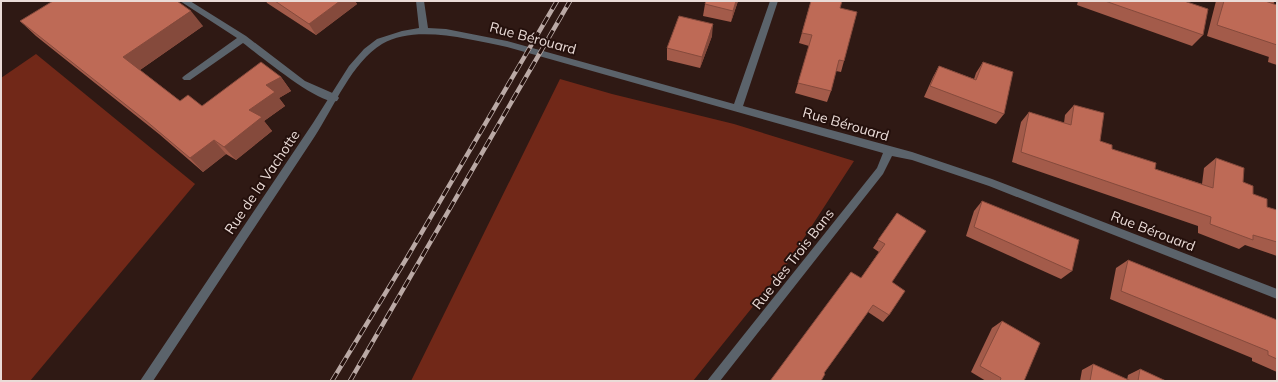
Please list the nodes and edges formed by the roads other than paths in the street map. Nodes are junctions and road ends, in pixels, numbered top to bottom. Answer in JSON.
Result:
{"nodes":[{"id":1,"x":184,"y":1,"type":"edge"},
{"id":2,"x":420,"y":1,"type":"edge"},
{"id":3,"x":774,"y":1,"type":"edge"},
{"id":4,"x":424,"y":31,"type":"junction"},
{"id":5,"x":243,"y":38,"type":"junction"},
{"id":6,"x":187,"y":78,"type":"dead end"},
{"id":7,"x":334,"y":98,"type":"junction"},
{"id":8,"x":738,"y":108,"type":"junction"},
{"id":9,"x":889,"y":151,"type":"junction"},
{"id":10,"x":1277,"y":294,"type":"edge"},
{"id":11,"x":146,"y":381,"type":"edge"},
{"id":12,"x":713,"y":381,"type":"edge"}],
"edges":[{"from":1,"to":5,"type":"street"},
{"from":2,"to":4,"type":"street"},
{"from":3,"to":8,"type":"street"},
{"from":4,"to":7,"type":"street","name":"Rue de la Vachotte"},
{"from":4,"to":8,"type":"street","name":"Rue Bérouard"},
{"from":5,"to":6,"type":"street"},
{"from":5,"to":7,"type":"street"},
{"from":7,"to":11,"type":"street","name":"Rue de la Vachotte"},
{"from":8,"to":9,"type":"street","name":"Rue Bérouard"},
{"from":9,"to":10,"type":"street","name":"Rue Bérouard"},
{"from":9,"to":12,"type":"street","name":"Rue des Trois Bans"}]}
